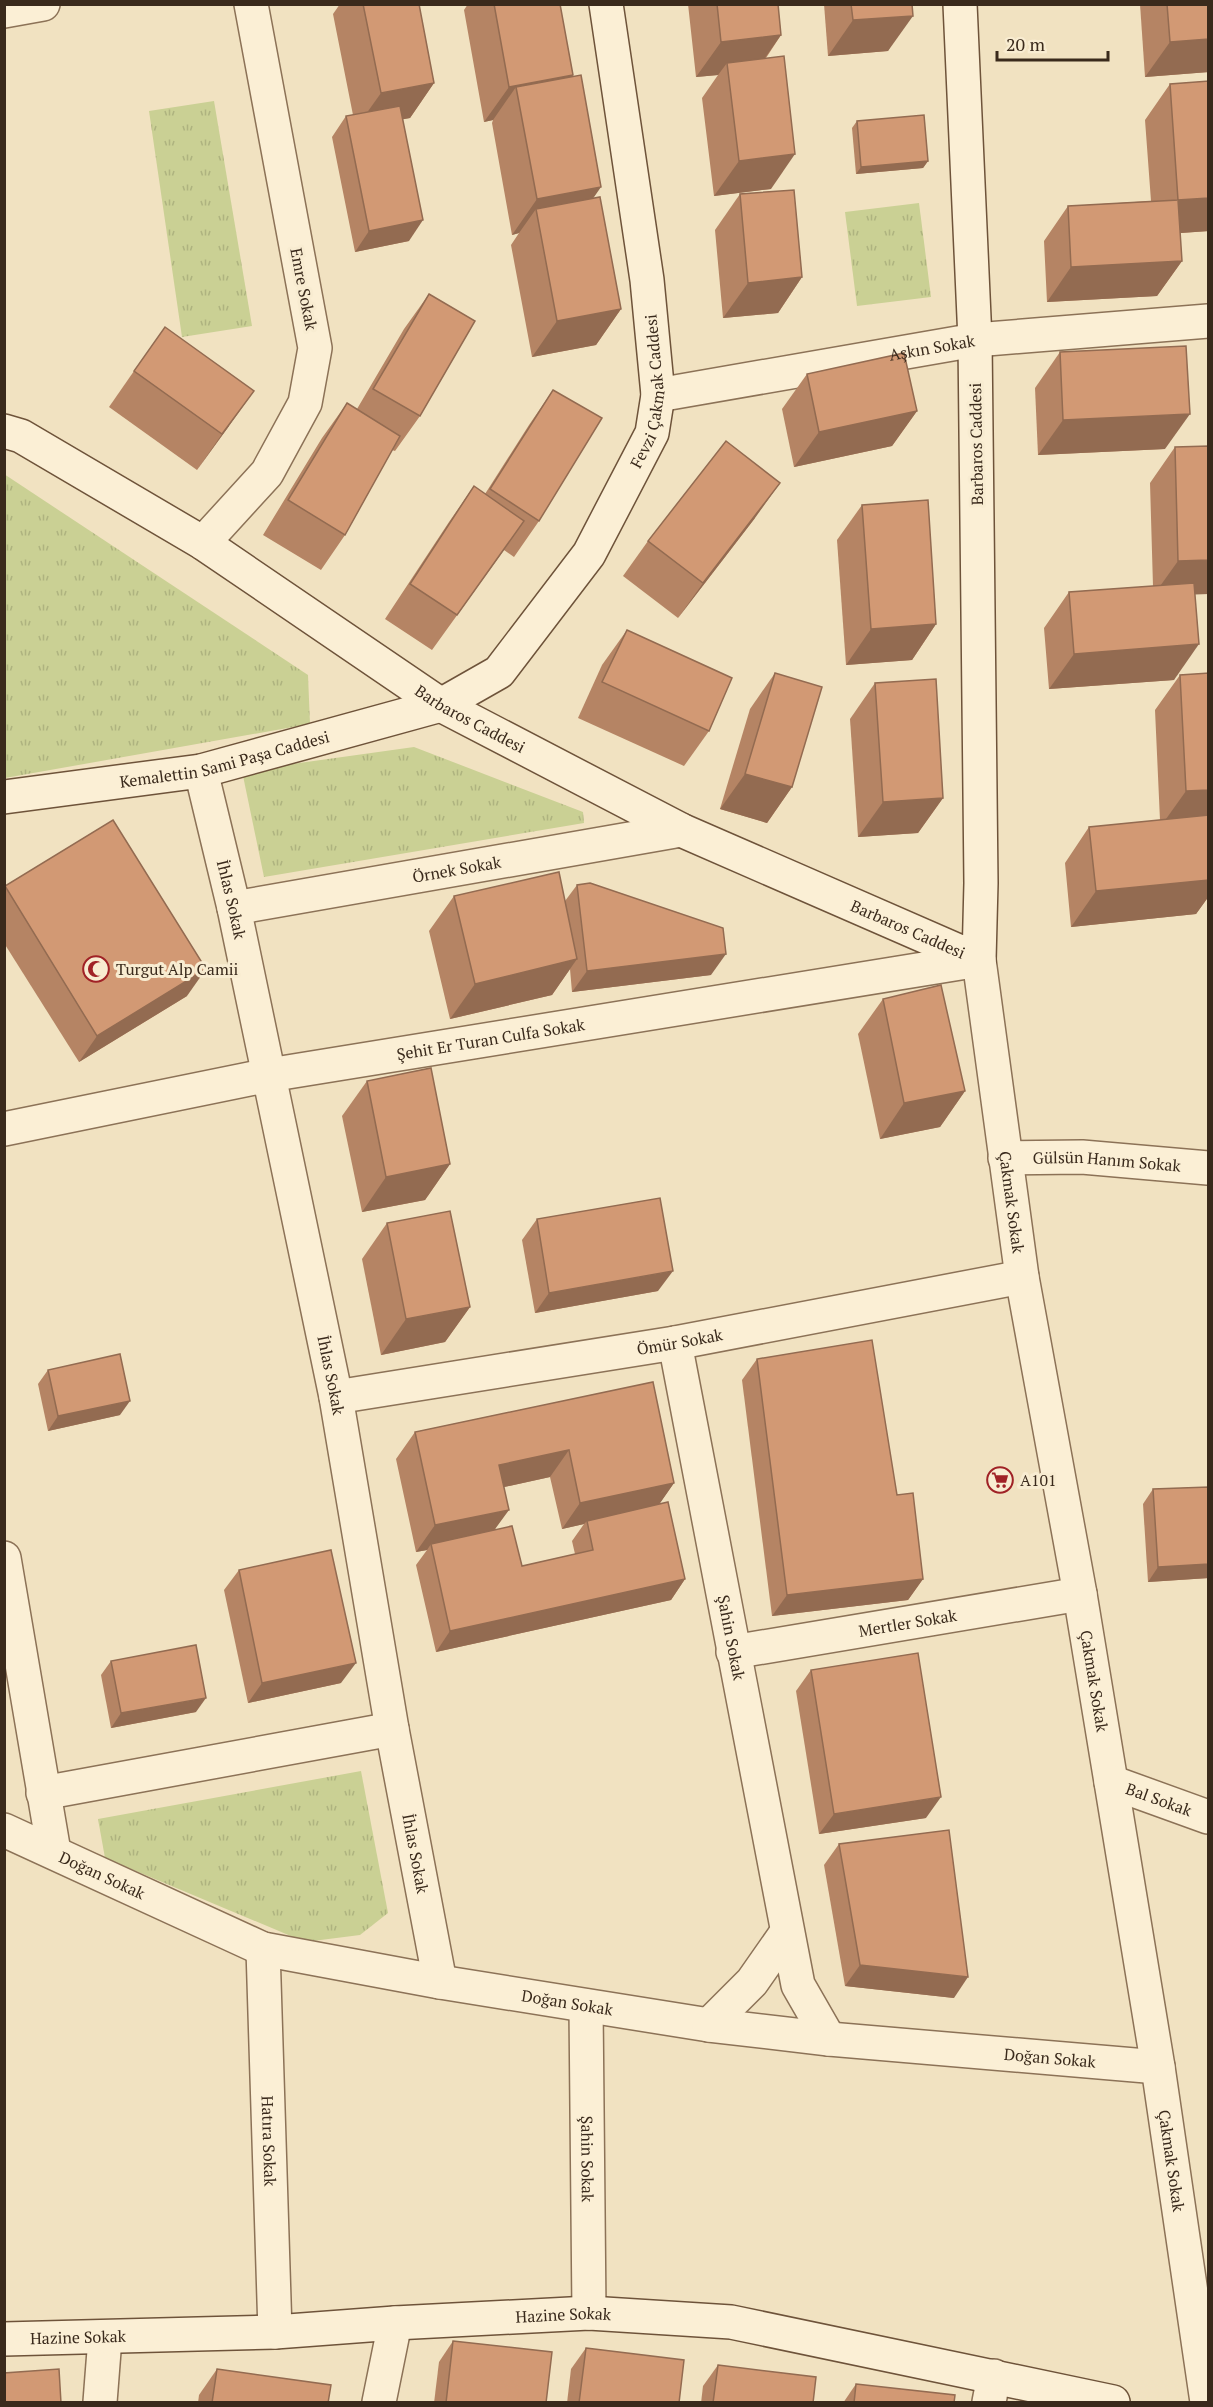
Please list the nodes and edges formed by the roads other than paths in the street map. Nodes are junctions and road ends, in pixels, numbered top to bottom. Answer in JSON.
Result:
{"nodes":[{"id":1,"x":44,"y":4,"type":"edge"},
{"id":2,"x":251,"y":4,"type":"edge"},
{"id":3,"x":606,"y":4,"type":"edge"},
{"id":4,"x":960,"y":4,"type":"edge"},
{"id":5,"x":4,"y":11,"type":"edge"},
{"id":6,"x":1209,"y":321,"type":"edge"},
{"id":7,"x":975,"y":340,"type":"junction"},
{"id":8,"x":658,"y":395,"type":"junction"},
{"id":9,"x":4,"y":431,"type":"edge"},
{"id":10,"x":203,"y":543,"type":"junction"},
{"id":11,"x":441,"y":705,"type":"junction"},
{"id":12,"x":201,"y":771,"type":"junction"},
{"id":13,"x":4,"y":797,"type":"edge"},
{"id":14,"x":681,"y":830,"type":"junction"},
{"id":15,"x":234,"y":908,"type":"junction"},
{"id":16,"x":980,"y":960,"type":"junction"},
{"id":17,"x":269,"y":1075,"type":"junction"},
{"id":18,"x":4,"y":1129,"type":"edge"},
{"id":19,"x":1005,"y":1158,"type":"junction"},
{"id":20,"x":1209,"y":1168,"type":"edge"},
{"id":21,"x":1022,"y":1277,"type":"junction"},
{"id":22,"x":675,"y":1343,"type":"junction"},
{"id":23,"x":336,"y":1397,"type":"junction"},
{"id":24,"x":4,"y":1558,"type":"edge"},
{"id":25,"x":1080,"y":1594,"type":"junction"},
{"id":26,"x":733,"y":1652,"type":"junction"},
{"id":27,"x":392,"y":1729,"type":"junction"},
{"id":28,"x":1111,"y":1782,"type":"junction"},
{"id":29,"x":43,"y":1793,"type":"junction"},
{"id":30,"x":1209,"y":1817,"type":"edge"},
{"id":31,"x":4,"y":1830,"type":"edge"},
{"id":32,"x":54,"y":1852,"type":"junction"},
{"id":33,"x":787,"y":1932,"type":"junction"},
{"id":34,"x":263,"y":1949,"type":"junction"},
{"id":35,"x":440,"y":1982,"type":"junction"},
{"id":36,"x":586,"y":2007,"type":"junction"},
{"id":37,"x":709,"y":2025,"type":"junction"},
{"id":38,"x":829,"y":2039,"type":"junction"},
{"id":39,"x":1158,"y":2067,"type":"junction"},
{"id":40,"x":589,"y":2313,"type":"junction"},
{"id":41,"x":395,"y":2323,"type":"junction"},
{"id":42,"x":275,"y":2332,"type":"junction"},
{"id":43,"x":105,"y":2338,"type":"junction"},
{"id":44,"x":4,"y":2339,"type":"edge"},
{"id":45,"x":991,"y":2389,"type":"edge"},
{"id":46,"x":100,"y":2403,"type":"edge"},
{"id":47,"x":379,"y":2403,"type":"edge"},
{"id":48,"x":1113,"y":2403,"type":"edge"},
{"id":49,"x":1207,"y":2403,"type":"edge"}],
"edges":[{"from":1,"to":5,"type":"street"},
{"from":2,"to":10,"type":"street","name":"Emre Sokak"},
{"from":3,"to":8,"type":"street","name":"Fevzi Çakmak Caddesi"},
{"from":4,"to":7,"type":"street","name":"Barbaros Caddesi"},
{"from":6,"to":7,"type":"street","name":"Aşkın Sokak"},
{"from":7,"to":8,"type":"street","name":"Aşkın Sokak"},
{"from":7,"to":16,"type":"street","name":"Barbaros Caddesi"},
{"from":8,"to":11,"type":"street","name":"Fevzi Çakmak Caddesi"},
{"from":9,"to":10,"type":"street","name":"Barbaros Caddesi"},
{"from":10,"to":11,"type":"street","name":"Barbaros Caddesi"},
{"from":11,"to":12,"type":"street","name":"Kemalettin Sami Paşa Caddesi"},
{"from":11,"to":14,"type":"street","name":"Barbaros Caddesi"},
{"from":12,"to":13,"type":"street","name":"Kemalettin Sami Paşa Caddesi"},
{"from":12,"to":15,"type":"street","name":"İhlas Sokak"},
{"from":14,"to":15,"type":"street","name":"Örnek Sokak"},
{"from":14,"to":16,"type":"street","name":"Barbaros Caddesi"},
{"from":15,"to":17,"type":"street","name":"İhlas Sokak"},
{"from":16,"to":17,"type":"street","name":"Şehit Er Turan Culfa Sokak"},
{"from":16,"to":19,"type":"street","name":"Çakmak Sokak"},
{"from":17,"to":18,"type":"street","name":"Şehit Er Turan Culfa Sokak"},
{"from":17,"to":23,"type":"street","name":"İhlas Sokak"},
{"from":19,"to":20,"type":"street","name":"Gülsün Hanım Sokak"},
{"from":19,"to":21,"type":"street","name":"Çakmak Sokak"},
{"from":21,"to":22,"type":"street","name":"Ömür Sokak"},
{"from":21,"to":25,"type":"street","name":"Çakmak Sokak"},
{"from":22,"to":23,"type":"street","name":"Ömür Sokak"},
{"from":22,"to":26,"type":"street","name":"Şahin Sokak"},
{"from":23,"to":27,"type":"street","name":"İhlas Sokak"},
{"from":24,"to":29,"type":"street"},
{"from":25,"to":26,"type":"street","name":"Mertler Sokak"},
{"from":25,"to":28,"type":"street","name":"Çakmak Sokak"},
{"from":26,"to":33,"type":"street","name":"Şahin Sokak"},
{"from":27,"to":29,"type":"street"},
{"from":27,"to":35,"type":"street","name":"İhlas Sokak"},
{"from":28,"to":30,"type":"street","name":"Bal Sokak"},
{"from":28,"to":39,"type":"street","name":"Çakmak Sokak"},
{"from":29,"to":32,"type":"street"},
{"from":31,"to":32,"type":"street","name":"Doğan Sokak"},
{"from":32,"to":34,"type":"street","name":"Doğan Sokak"},
{"from":33,"to":37,"type":"street"},
{"from":33,"to":38,"type":"street","name":"Şahin Sokak"},
{"from":34,"to":35,"type":"street","name":"Doğan Sokak"},
{"from":34,"to":42,"type":"street","name":"Hatıra Sokak"},
{"from":35,"to":36,"type":"street","name":"Doğan Sokak"},
{"from":36,"to":37,"type":"street","name":"Doğan Sokak"},
{"from":36,"to":40,"type":"street","name":"Şahin Sokak"},
{"from":37,"to":38,"type":"street","name":"Doğan Sokak"},
{"from":38,"to":39,"type":"street","name":"Doğan Sokak"},
{"from":39,"to":49,"type":"street","name":"Çakmak Sokak"},
{"from":40,"to":41,"type":"street","name":"Hazine Sokak"},
{"from":40,"to":45,"type":"street","name":"Hazine Sokak"},
{"from":41,"to":42,"type":"street","name":"Hazine Sokak"},
{"from":41,"to":47,"type":"street"},
{"from":42,"to":43,"type":"street","name":"Hazine Sokak"},
{"from":43,"to":44,"type":"street","name":"Hazine Sokak"},
{"from":43,"to":46,"type":"street"},
{"from":45,"to":48,"type":"street","name":"Hazine Sokak"}]}
